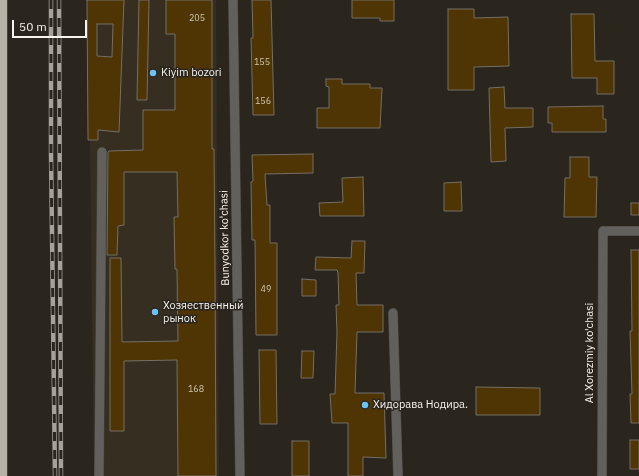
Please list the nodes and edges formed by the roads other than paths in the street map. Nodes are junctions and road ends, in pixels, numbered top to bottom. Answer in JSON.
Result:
{"nodes":[{"id":1,"x":1,"y":0,"type":"edge"},
{"id":2,"x":233,"y":0,"type":"edge"},
{"id":3,"x":102,"y":152,"type":"dead end"},
{"id":4,"x":639,"y":231,"type":"edge"},
{"id":5,"x":393,"y":313,"type":"dead end"},
{"id":6,"x":1,"y":476,"type":"edge"},
{"id":7,"x":99,"y":476,"type":"edge"},
{"id":8,"x":240,"y":476,"type":"edge"},
{"id":9,"x":398,"y":476,"type":"edge"},
{"id":10,"x":602,"y":476,"type":"edge"}],
"edges":[{"from":1,"to":6,"type":"highway"},
{"from":2,"to":8,"type":"street","name":"Bunyodkor ko'chasi"},
{"from":3,"to":7,"type":"street"},
{"from":4,"to":10,"type":"street","name":"Al Xorezmiy ko'chasi"},
{"from":5,"to":9,"type":"street"}]}
